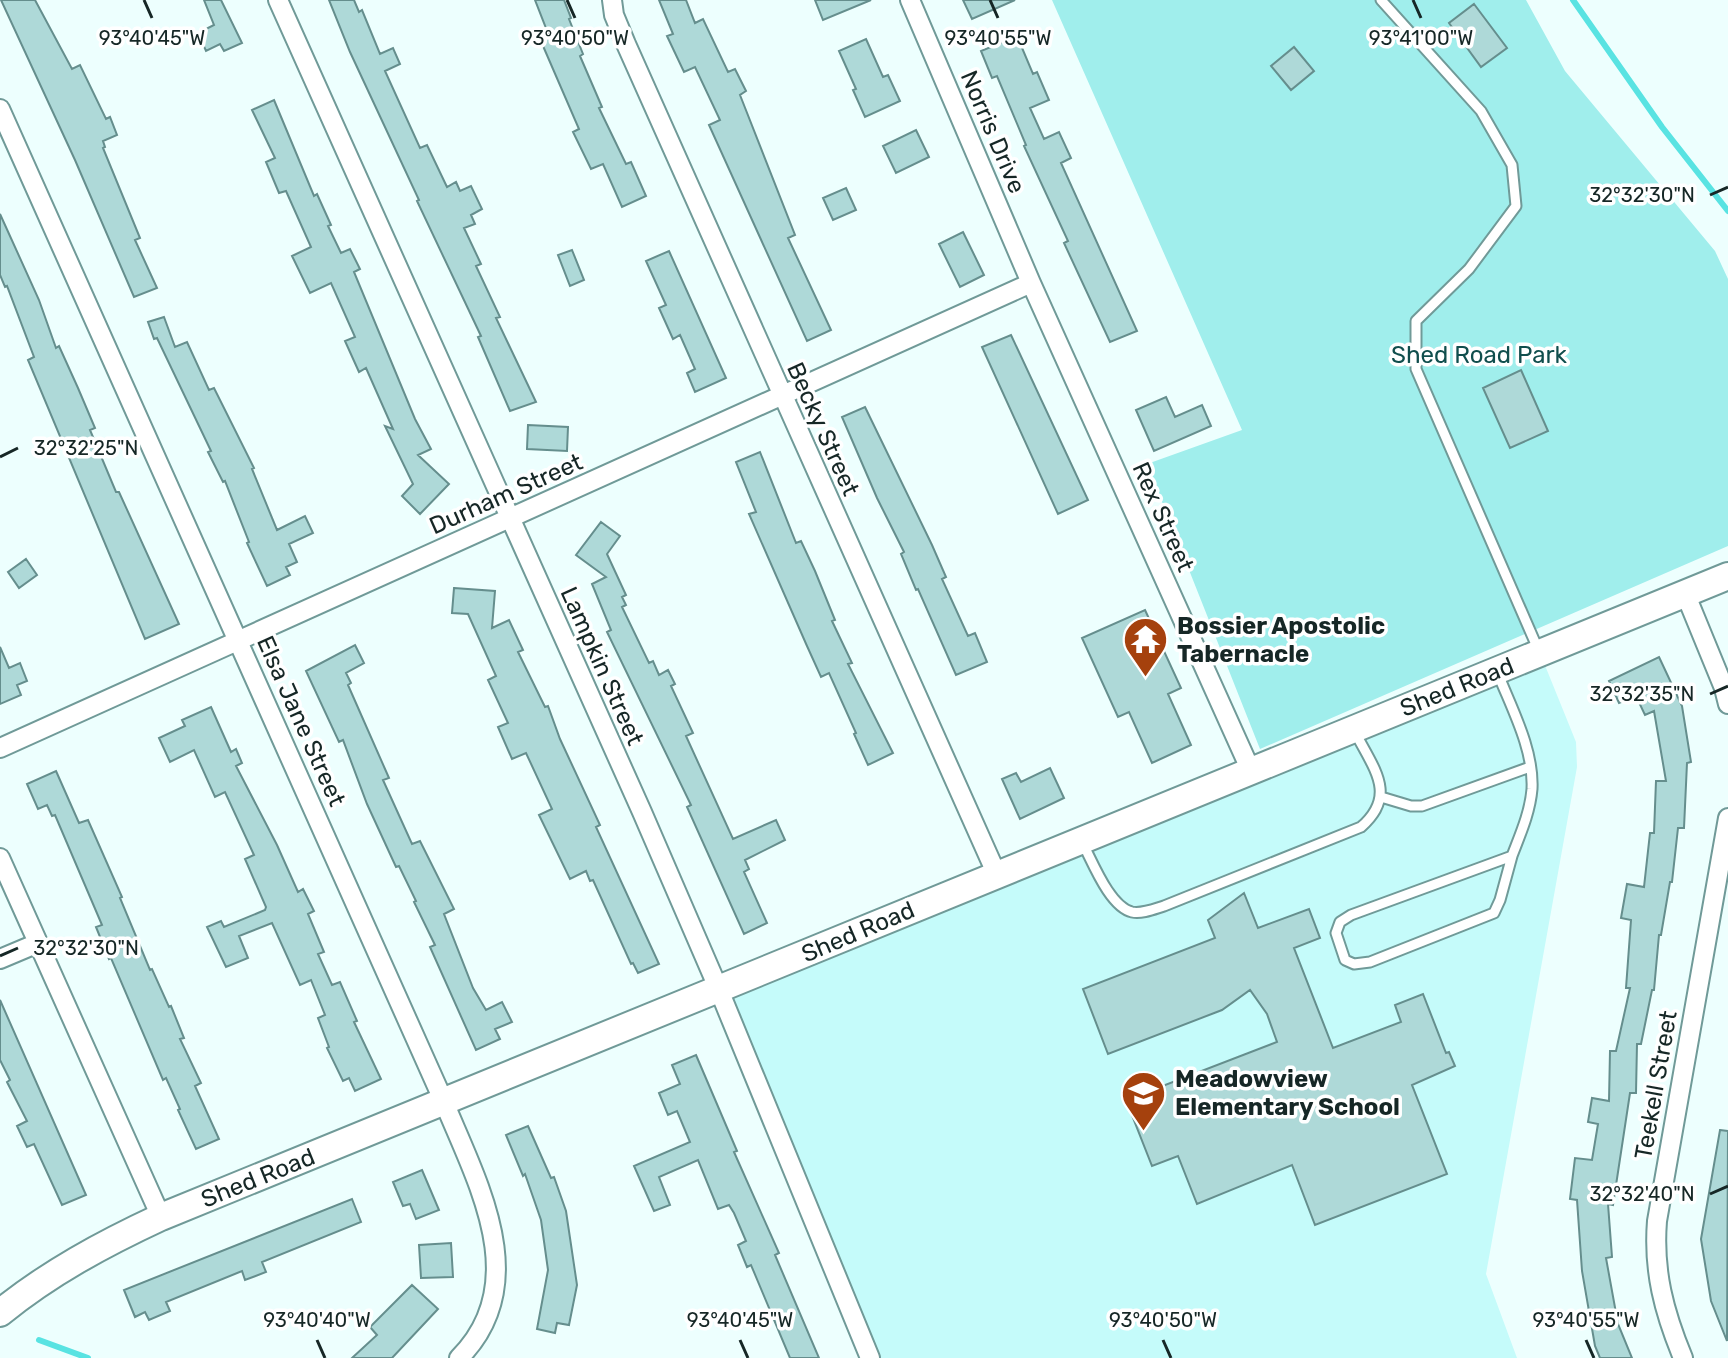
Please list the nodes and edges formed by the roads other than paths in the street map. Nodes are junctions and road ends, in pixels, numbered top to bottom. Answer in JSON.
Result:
{"nodes":[{"id":1,"x":278,"y":0,"type":"edge"},
{"id":2,"x":612,"y":0,"type":"edge"},
{"id":3,"x":910,"y":0,"type":"edge"},
{"id":4,"x":1381,"y":0,"type":"edge"},
{"id":5,"x":0,"y":109,"type":"edge"},
{"id":6,"x":1031,"y":283,"type":"junction"},
{"id":7,"x":782,"y":397,"type":"junction"},
{"id":8,"x":509,"y":518,"type":"junction"},
{"id":9,"x":1728,"y":576,"type":"edge"},
{"id":10,"x":1685,"y":593,"type":"junction"},
{"id":11,"x":239,"y":640,"type":"junction"},
{"id":12,"x":1540,"y":653,"type":"junction"},
{"id":13,"x":1497,"y":671,"type":"junction"},
{"id":14,"x":1728,"y":704,"type":"edge"},
{"id":15,"x":1354,"y":730,"type":"junction"},
{"id":16,"x":0,"y":748,"type":"edge"},
{"id":17,"x":1530,"y":767,"type":"junction"},
{"id":18,"x":1251,"y":771,"type":"junction"},
{"id":19,"x":1381,"y":797,"type":"junction"},
{"id":20,"x":1728,"y":818,"type":"edge"},
{"id":21,"x":1081,"y":841,"type":"junction"},
{"id":22,"x":1512,"y":856,"type":"junction"},
{"id":23,"x":0,"y":858,"type":"edge"},
{"id":24,"x":997,"y":875,"type":"junction"},
{"id":25,"x":38,"y":943,"type":"junction"},
{"id":26,"x":0,"y":959,"type":"edge"},
{"id":27,"x":719,"y":990,"type":"junction"},
{"id":28,"x":444,"y":1102,"type":"junction"},
{"id":29,"x":161,"y":1217,"type":"junction"},
{"id":30,"x":0,"y":1313,"type":"edge"},
{"id":31,"x":459,"y":1358,"type":"edge"},
{"id":32,"x":870,"y":1358,"type":"edge"},
{"id":33,"x":1683,"y":1358,"type":"edge"}],
"edges":[{"from":1,"to":8,"type":"street","name":"Lampkin Street"},
{"from":2,"to":7,"type":"street","name":"Becky Street"},
{"from":3,"to":6,"type":"street","name":"Norris Drive"},
{"from":4,"to":12,"type":"lane"},
{"from":5,"to":11,"type":"street","name":"Elsa Jane Street"},
{"from":6,"to":7,"type":"street","name":"Durham Street"},
{"from":6,"to":18,"type":"street","name":"Rex Street"},
{"from":7,"to":8,"type":"street","name":"Durham Street"},
{"from":7,"to":24,"type":"street","name":"Becky Street"},
{"from":8,"to":11,"type":"street","name":"Durham Street"},
{"from":8,"to":27,"type":"street","name":"Lampkin Street"},
{"from":9,"to":10,"type":"street","name":"Shed Road"},
{"from":10,"to":12,"type":"street","name":"Shed Road"},
{"from":10,"to":14,"type":"street"},
{"from":11,"to":16,"type":"street","name":"Durham Street"},
{"from":11,"to":28,"type":"street","name":"Elsa Jane Street"},
{"from":12,"to":13,"type":"street","name":"Shed Road"},
{"from":13,"to":15,"type":"street","name":"Shed Road"},
{"from":13,"to":17,"type":"lane"},
{"from":15,"to":18,"type":"street","name":"Shed Road"},
{"from":15,"to":19,"type":"lane"},
{"from":17,"to":19,"type":"lane"},
{"from":17,"to":22,"type":"lane"},
{"from":18,"to":21,"type":"street","name":"Shed Road"},
{"from":19,"to":21,"type":"lane"},
{"from":20,"to":33,"type":"street","name":"Teekell Street"},
{"from":21,"to":24,"type":"street","name":"Shed Road"},
{"from":22,"to":22,"type":"lane"},
{"from":23,"to":25,"type":"street"},
{"from":24,"to":27,"type":"street","name":"Shed Road"},
{"from":25,"to":26,"type":"street"},
{"from":25,"to":29,"type":"street"},
{"from":27,"to":28,"type":"street","name":"Shed Road"},
{"from":27,"to":32,"type":"street","name":"Lampkin Street"},
{"from":28,"to":29,"type":"street","name":"Shed Road"},
{"from":28,"to":31,"type":"street","name":"Elsa Jane Street"},
{"from":29,"to":30,"type":"street","name":"Shed Road"}]}
